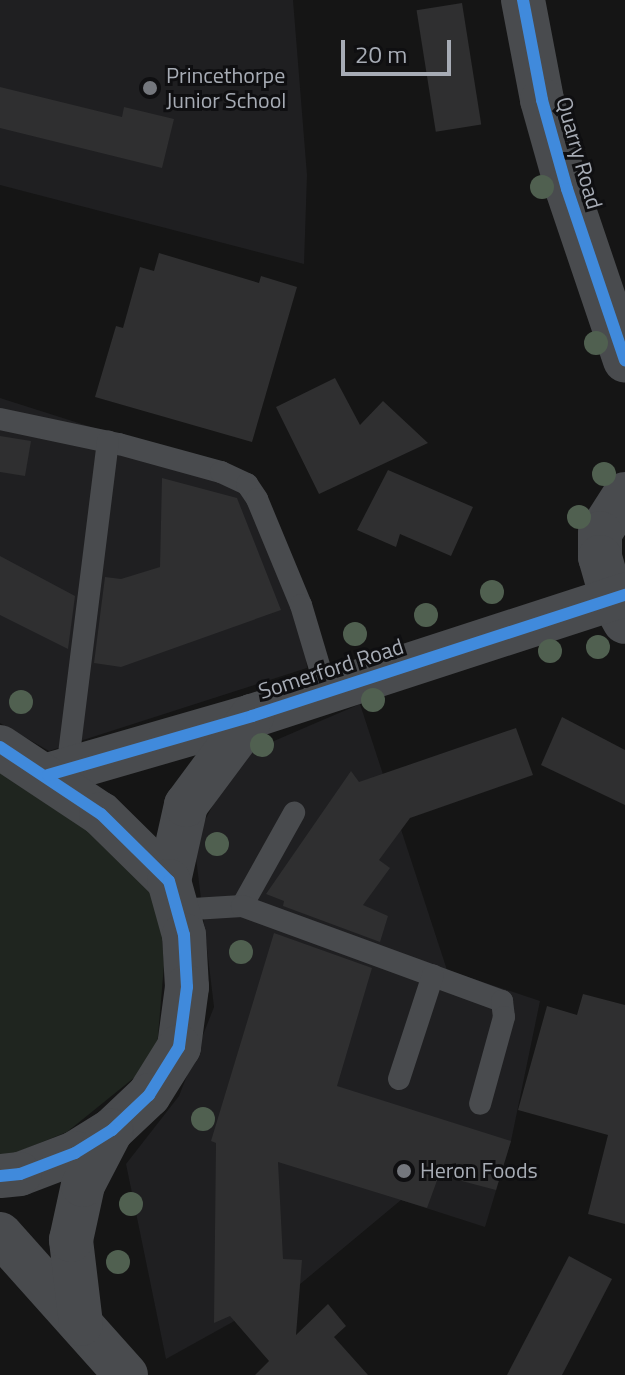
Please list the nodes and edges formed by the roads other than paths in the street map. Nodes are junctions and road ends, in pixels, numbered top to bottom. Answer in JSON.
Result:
{"nodes":[{"id":1,"x":523,"y":0,"type":"edge"},
{"id":2,"x":625,"y":360,"type":"edge"},
{"id":3,"x":0,"y":419,"type":"edge"},
{"id":4,"x":108,"y":442,"type":"junction"},
{"id":5,"x":625,"y":494,"type":"edge"},
{"id":6,"x":621,"y":605,"type":"edge"},
{"id":7,"x":327,"y":692,"type":"junction"},
{"id":8,"x":252,"y":716,"type":"junction"},
{"id":9,"x":0,"y":747,"type":"edge"},
{"id":10,"x":57,"y":772,"type":"junction"},
{"id":11,"x":294,"y":813,"type":"dead end"},
{"id":12,"x":173,"y":896,"type":"junction"},
{"id":13,"x":242,"y":906,"type":"junction"},
{"id":14,"x":433,"y":975,"type":"junction"},
{"id":15,"x":399,"y":1079,"type":"dead end"},
{"id":16,"x":480,"y":1104,"type":"dead end"},
{"id":17,"x":112,"y":1130,"type":"junction"},
{"id":18,"x":0,"y":1176,"type":"edge"},
{"id":19,"x":0,"y":1234,"type":"edge"},
{"id":20,"x":81,"y":1324,"type":"junction"},
{"id":21,"x":126,"y":1375,"type":"edge"}],
"edges":[{"from":1,"to":2,"type":"street","name":"Quarry Road"},
{"from":3,"to":4,"type":"lane"},
{"from":4,"to":7,"type":"lane"},
{"from":4,"to":10,"type":"lane"},
{"from":5,"to":6,"type":"street"},
{"from":6,"to":7,"type":"street","name":"Somerford Road"},
{"from":7,"to":8,"type":"street","name":"Somerford Road"},
{"from":8,"to":10,"type":"street","name":"Somerford Road"},
{"from":8,"to":12,"type":"street","name":"Somerford Road"},
{"from":9,"to":10,"type":"street"},
{"from":10,"to":12,"type":"street"},
{"from":11,"to":13,"type":"lane"},
{"from":12,"to":13,"type":"lane"},
{"from":12,"to":17,"type":"street"},
{"from":13,"to":14,"type":"lane"},
{"from":14,"to":15,"type":"lane"},
{"from":14,"to":16,"type":"lane"},
{"from":17,"to":18,"type":"street"},
{"from":17,"to":20,"type":"street"},
{"from":19,"to":20,"type":"street"},
{"from":20,"to":21,"type":"street"}]}
